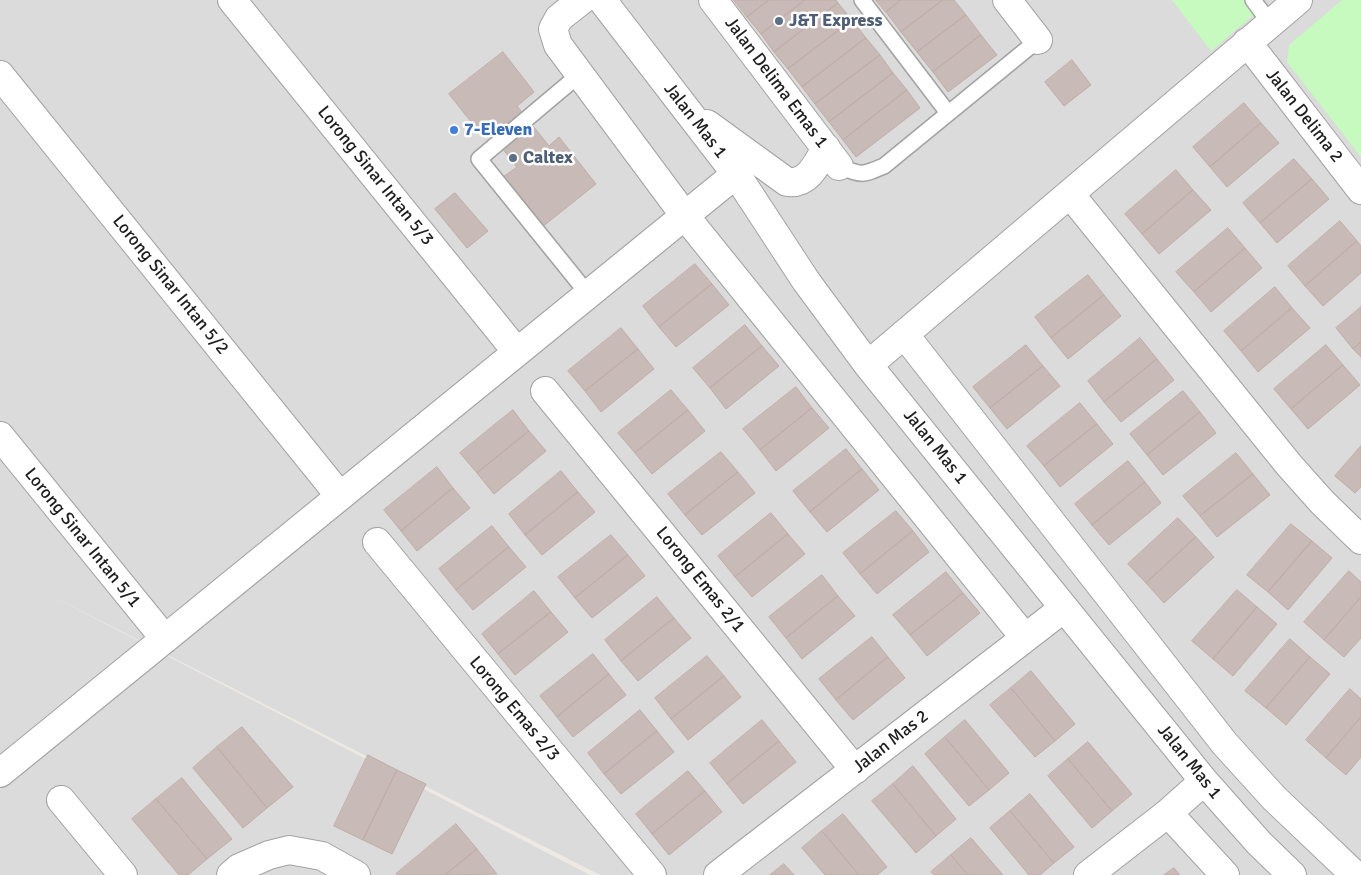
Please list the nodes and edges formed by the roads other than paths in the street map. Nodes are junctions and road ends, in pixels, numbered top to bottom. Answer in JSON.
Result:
{"nodes":[{"id":1,"x":232,"y":0,"type":"edge"},
{"id":2,"x":582,"y":0,"type":"edge"},
{"id":3,"x":602,"y":0,"type":"edge"},
{"id":4,"x":621,"y":0,"type":"edge"},
{"id":5,"x":713,"y":0,"type":"edge"},
{"id":6,"x":862,"y":0,"type":"edge"},
{"id":7,"x":1007,"y":0,"type":"edge"},
{"id":8,"x":1253,"y":0,"type":"edge"},
{"id":9,"x":1298,"y":0,"type":"edge"},
{"id":10,"x":1270,"y":22,"type":"junction"},
{"id":11,"x":632,"y":40,"type":"junction"},
{"id":12,"x":1038,"y":40,"type":"joint"},
{"id":13,"x":1247,"y":42,"type":"junction"},
{"id":14,"x":580,"y":74,"type":"junction"},
{"id":15,"x":0,"y":75,"type":"edge"},
{"id":16,"x":684,"y":107,"type":"junction"},
{"id":17,"x":948,"y":113,"type":"junction"},
{"id":18,"x":832,"y":157,"type":"junction"},
{"id":19,"x":736,"y":174,"type":"junction"},
{"id":20,"x":1361,"y":190,"type":"edge"},
{"id":21,"x":1070,"y":194,"type":"junction"},
{"id":22,"x":685,"y":216,"type":"junction"},
{"id":23,"x":588,"y":294,"type":"junction"},
{"id":24,"x":904,"y":334,"type":"junction"},
{"id":25,"x":517,"y":352,"type":"junction"},
{"id":26,"x":868,"y":365,"type":"junction"},
{"id":27,"x":545,"y":391,"type":"dead end"},
{"id":28,"x":0,"y":436,"type":"edge"},
{"id":29,"x":340,"y":496,"type":"junction"},
{"id":30,"x":1361,"y":540,"type":"edge"},
{"id":31,"x":377,"y":542,"type":"dead end"},
{"id":32,"x":1064,"y":608,"type":"junction"},
{"id":33,"x":1025,"y":638,"type":"junction"},
{"id":34,"x":165,"y":639,"type":"junction"},
{"id":35,"x":855,"y":770,"type":"junction"},
{"id":36,"x":0,"y":773,"type":"edge"},
{"id":37,"x":1204,"y":781,"type":"junction"},
{"id":38,"x":60,"y":800,"type":"dead end"},
{"id":39,"x":1168,"y":813,"type":"junction"},
{"id":40,"x":123,"y":875,"type":"edge"},
{"id":41,"x":231,"y":875,"type":"edge"},
{"id":42,"x":356,"y":875,"type":"edge"},
{"id":43,"x":652,"y":875,"type":"edge"},
{"id":44,"x":718,"y":875,"type":"edge"},
{"id":45,"x":1088,"y":875,"type":"edge"},
{"id":46,"x":1225,"y":875,"type":"edge"},
{"id":47,"x":1292,"y":875,"type":"edge"},
{"id":48,"x":1355,"y":875,"type":"edge"}],
"edges":[{"from":1,"to":25,"type":"street","name":"Lorong Sinar Intan 5/3"},
{"from":2,"to":14,"type":"street"},
{"from":3,"to":11,"type":"street","name":"Jalan Mas 1"},
{"from":4,"to":11,"type":"street"},
{"from":5,"to":18,"type":"street","name":"Jalan Delima Emas 1"},
{"from":6,"to":17,"type":"lane"},
{"from":7,"to":12,"type":"street"},
{"from":8,"to":10,"type":"lane"},
{"from":9,"to":10,"type":"street"},
{"from":10,"to":13,"type":"street"},
{"from":11,"to":16,"type":"street","name":"Jalan Mas 1"},
{"from":12,"to":17,"type":"lane"},
{"from":13,"to":20,"type":"street","name":"Jalan Delima 2"},
{"from":13,"to":21,"type":"street"},
{"from":14,"to":22,"type":"street"},
{"from":14,"to":23,"type":"lane"},
{"from":15,"to":29,"type":"street","name":"Lorong Sinar Intan 5/2"},
{"from":16,"to":18,"type":"street"},
{"from":16,"to":19,"type":"street","name":"Jalan Mas 1"},
{"from":17,"to":18,"type":"lane"},
{"from":19,"to":22,"type":"street"},
{"from":19,"to":26,"type":"street","name":"Jalan Mas 1"},
{"from":21,"to":24,"type":"street"},
{"from":21,"to":30,"type":"street"},
{"from":22,"to":23,"type":"street"},
{"from":22,"to":33,"type":"street"},
{"from":23,"to":25,"type":"street"},
{"from":24,"to":26,"type":"street"},
{"from":24,"to":48,"type":"street"},
{"from":25,"to":29,"type":"street"},
{"from":26,"to":32,"type":"street","name":"Jalan Mas 1"},
{"from":27,"to":35,"type":"street","name":"Lorong Emas 2/1"},
{"from":28,"to":34,"type":"street","name":"Lorong Sinar Intan 5/1"},
{"from":29,"to":34,"type":"street"},
{"from":31,"to":43,"type":"street","name":"Lorong Emas 2/3"},
{"from":32,"to":33,"type":"street","name":"Jalan Mas 2"},
{"from":32,"to":37,"type":"street","name":"Jalan Mas 1"},
{"from":33,"to":35,"type":"street","name":"Jalan Mas 2"},
{"from":34,"to":36,"type":"street"},
{"from":35,"to":44,"type":"street","name":"Jalan Mas 2"},
{"from":37,"to":39,"type":"street"},
{"from":37,"to":47,"type":"street","name":"Jalan Mas 1"},
{"from":38,"to":40,"type":"street"},
{"from":39,"to":45,"type":"street"},
{"from":39,"to":46,"type":"street"},
{"from":41,"to":42,"type":"street"}]}
